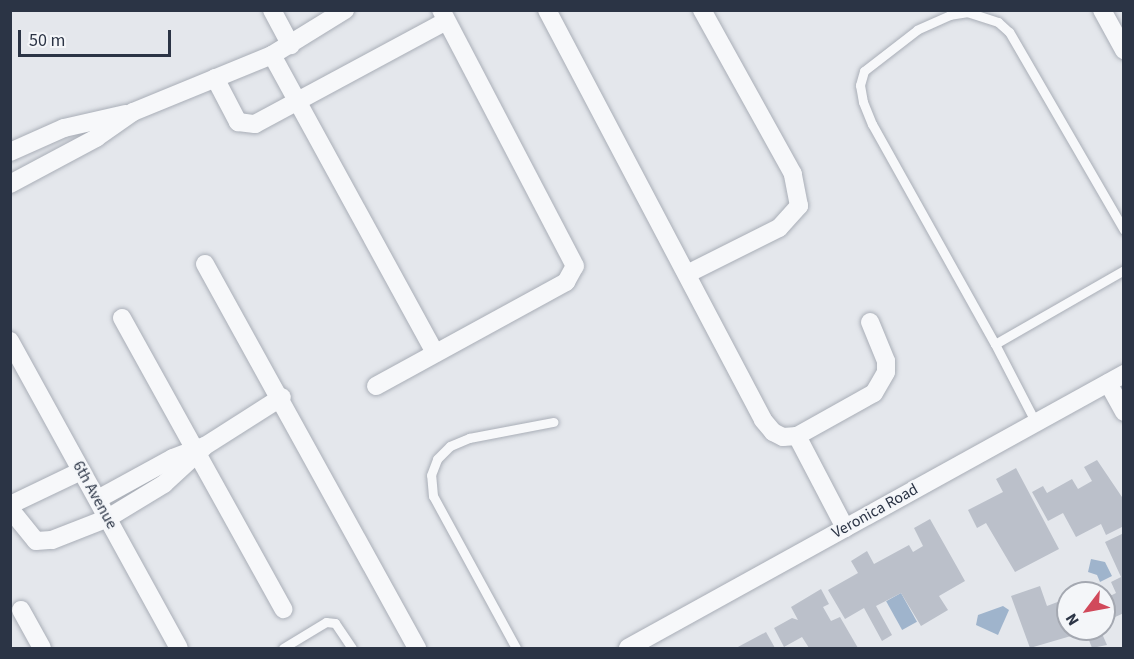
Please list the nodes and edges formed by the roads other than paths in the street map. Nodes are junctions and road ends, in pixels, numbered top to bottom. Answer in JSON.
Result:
{"nodes":[{"id":1,"x":272,"y":10,"type":"edge"},
{"id":2,"x":547,"y":10,"type":"edge"},
{"id":3,"x":702,"y":10,"type":"edge"},
{"id":4,"x":1102,"y":10,"type":"edge"},
{"id":5,"x":344,"y":11,"type":"edge"},
{"id":6,"x":443,"y":16,"type":"edge"},
{"id":7,"x":291,"y":45,"type":"junction"},
{"id":8,"x":1124,"y":50,"type":"edge"},
{"id":9,"x":272,"y":55,"type":"junction"},
{"id":10,"x":215,"y":78,"type":"junction"},
{"id":11,"x":297,"y":101,"type":"junction"},
{"id":12,"x":133,"y":112,"type":"junction"},
{"id":13,"x":10,"y":152,"type":"edge"},
{"id":14,"x":10,"y":184,"type":"edge"},
{"id":15,"x":1122,"y":225,"type":"edge"},
{"id":16,"x":206,"y":264,"type":"dead end"},
{"id":17,"x":1124,"y":270,"type":"edge"},
{"id":18,"x":687,"y":274,"type":"junction"},
{"id":19,"x":122,"y":318,"type":"dead end"},
{"id":20,"x":870,"y":322,"type":"dead end"},
{"id":21,"x":10,"y":341,"type":"edge"},
{"id":22,"x":995,"y":344,"type":"junction"},
{"id":23,"x":435,"y":353,"type":"junction"},
{"id":24,"x":1116,"y":378,"type":"edge"},
{"id":25,"x":376,"y":386,"type":"dead end"},
{"id":26,"x":282,"y":397,"type":"junction"},
{"id":27,"x":1124,"y":412,"type":"edge"},
{"id":28,"x":553,"y":422,"type":"dead end"},
{"id":29,"x":1036,"y":423,"type":"junction"},
{"id":30,"x":797,"y":436,"type":"junction"},
{"id":31,"x":200,"y":450,"type":"junction"},
{"id":32,"x":81,"y":471,"type":"junction"},
{"id":33,"x":160,"y":476,"type":"junction"},
{"id":34,"x":98,"y":499,"type":"junction"},
{"id":35,"x":10,"y":507,"type":"edge"},
{"id":36,"x":108,"y":518,"type":"junction"},
{"id":37,"x":845,"y":528,"type":"junction"},
{"id":38,"x":283,"y":609,"type":"dead end"},
{"id":39,"x":21,"y":610,"type":"dead end"},
{"id":40,"x":174,"y":647,"type":"edge"},
{"id":41,"x":42,"y":648,"type":"edge"},
{"id":42,"x":283,"y":648,"type":"edge"},
{"id":43,"x":352,"y":648,"type":"edge"},
{"id":44,"x":417,"y":648,"type":"edge"},
{"id":45,"x":516,"y":648,"type":"edge"},
{"id":46,"x":628,"y":648,"type":"edge"}],
"edges":[{"from":1,"to":7,"type":"street"},
{"from":2,"to":18,"type":"street"},
{"from":3,"to":18,"type":"street"},
{"from":4,"to":8,"type":"street"},
{"from":5,"to":7,"type":"street"},
{"from":6,"to":11,"type":"street"},
{"from":6,"to":23,"type":"street"},
{"from":7,"to":9,"type":"street"},
{"from":9,"to":10,"type":"street"},
{"from":9,"to":11,"type":"street"},
{"from":10,"to":11,"type":"street"},
{"from":10,"to":12,"type":"street"},
{"from":11,"to":23,"type":"street"},
{"from":12,"to":13,"type":"street"},
{"from":12,"to":14,"type":"street"},
{"from":15,"to":22,"type":"lane"},
{"from":16,"to":26,"type":"street"},
{"from":17,"to":22,"type":"lane"},
{"from":18,"to":30,"type":"street"},
{"from":19,"to":31,"type":"street"},
{"from":20,"to":30,"type":"street"},
{"from":21,"to":32,"type":"street","name":"6th Avenue"},
{"from":22,"to":29,"type":"lane"},
{"from":23,"to":25,"type":"street"},
{"from":24,"to":27,"type":"street"},
{"from":24,"to":29,"type":"street","name":"Veronica Road"},
{"from":26,"to":31,"type":"street"},
{"from":26,"to":44,"type":"street"},
{"from":28,"to":45,"type":"lane"},
{"from":29,"to":37,"type":"street","name":"Veronica Road"},
{"from":30,"to":37,"type":"street"},
{"from":31,"to":33,"type":"street"},
{"from":31,"to":38,"type":"street"},
{"from":32,"to":34,"type":"street","name":"6th Avenue"},
{"from":32,"to":35,"type":"street"},
{"from":33,"to":34,"type":"street"},
{"from":33,"to":36,"type":"street"},
{"from":34,"to":36,"type":"street","name":"6th Avenue"},
{"from":35,"to":36,"type":"street"},
{"from":36,"to":40,"type":"street","name":"6th Avenue"},
{"from":37,"to":46,"type":"street","name":"Veronica Road"},
{"from":39,"to":41,"type":"street"},
{"from":42,"to":43,"type":"lane"}]}
